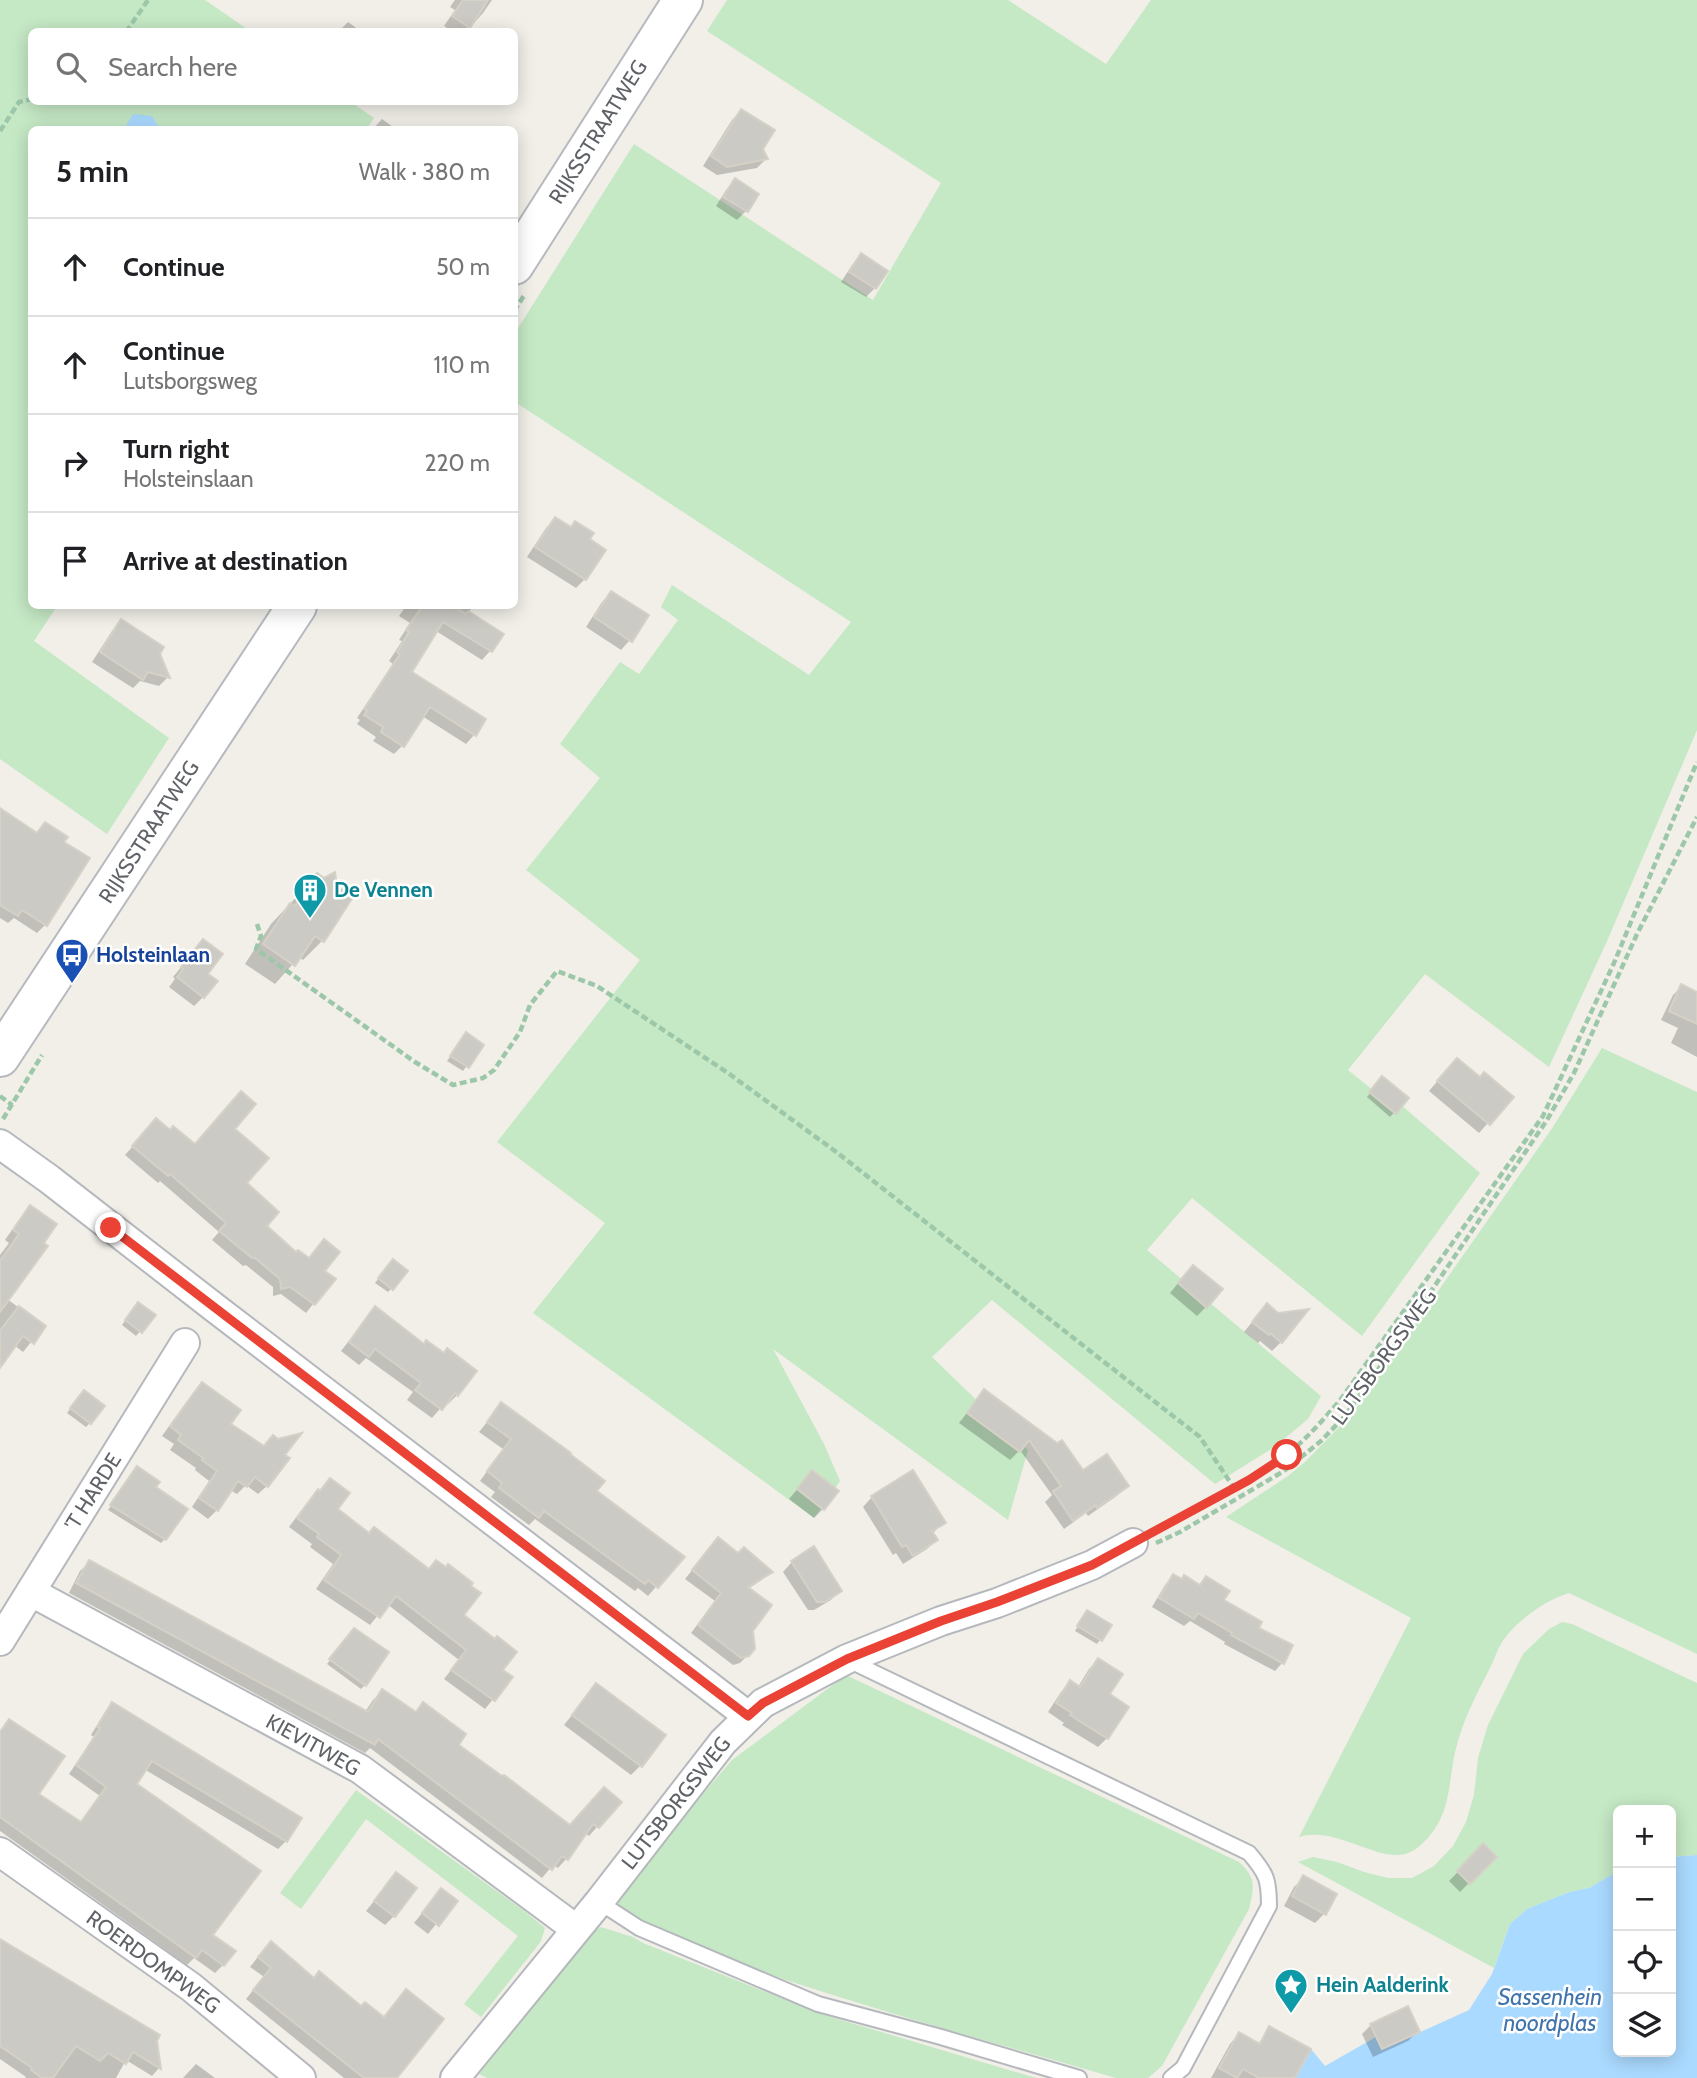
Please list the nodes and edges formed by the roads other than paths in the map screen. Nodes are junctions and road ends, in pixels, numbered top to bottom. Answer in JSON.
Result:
{"nodes":[{"id":1,"x":683,"y":0,"type":"edge"},
{"id":2,"x":518,"y":259,"type":"edge"},
{"id":3,"x":295,"y":609,"type":"edge"},
{"id":4,"x":0,"y":1057,"type":"edge"},
{"id":5,"x":0,"y":1144,"type":"edge"},
{"id":6,"x":185,"y":1343,"type":"dead end"},
{"id":7,"x":1133,"y":1543,"type":"road end"},
{"id":8,"x":31,"y":1592,"type":"junction"},
{"id":9,"x":0,"y":1640,"type":"edge"},
{"id":10,"x":847,"y":1659,"type":"junction"},
{"id":11,"x":748,"y":1716,"type":"junction"},
{"id":12,"x":0,"y":1852,"type":"edge"},
{"id":13,"x":599,"y":1902,"type":"junction"},
{"id":14,"x":576,"y":1928,"type":"junction"},
{"id":15,"x":301,"y":2078,"type":"edge"},
{"id":16,"x":455,"y":2078,"type":"edge"},
{"id":17,"x":1079,"y":2078,"type":"edge"},
{"id":18,"x":1171,"y":2078,"type":"edge"}],
"edges":[{"from":1,"to":2,"type":"main road","name":"RIJKSSTRAATWEG"},
{"from":3,"to":4,"type":"main road","name":"RIJKSSTRAATWEG"},
{"from":5,"to":11,"type":"street"},
{"from":6,"to":8,"type":"street","name":"'T HARDE"},
{"from":7,"to":10,"type":"street","name":"LUTSBORGSWEG"},
{"from":8,"to":9,"type":"street","name":"'T HARDE"},
{"from":8,"to":14,"type":"street","name":"KIEVITWEG"},
{"from":10,"to":11,"type":"street","name":"LUTSBORGSWEG"},
{"from":10,"to":18,"type":"lane"},
{"from":11,"to":13,"type":"street","name":"LUTSBORGSWEG"},
{"from":12,"to":15,"type":"street","name":"ROERDOMPWEG"},
{"from":13,"to":14,"type":"street","name":"LUTSBORGSWEG"},
{"from":13,"to":17,"type":"lane"},
{"from":14,"to":16,"type":"street","name":"LUTSBORGSWEG"}]}
